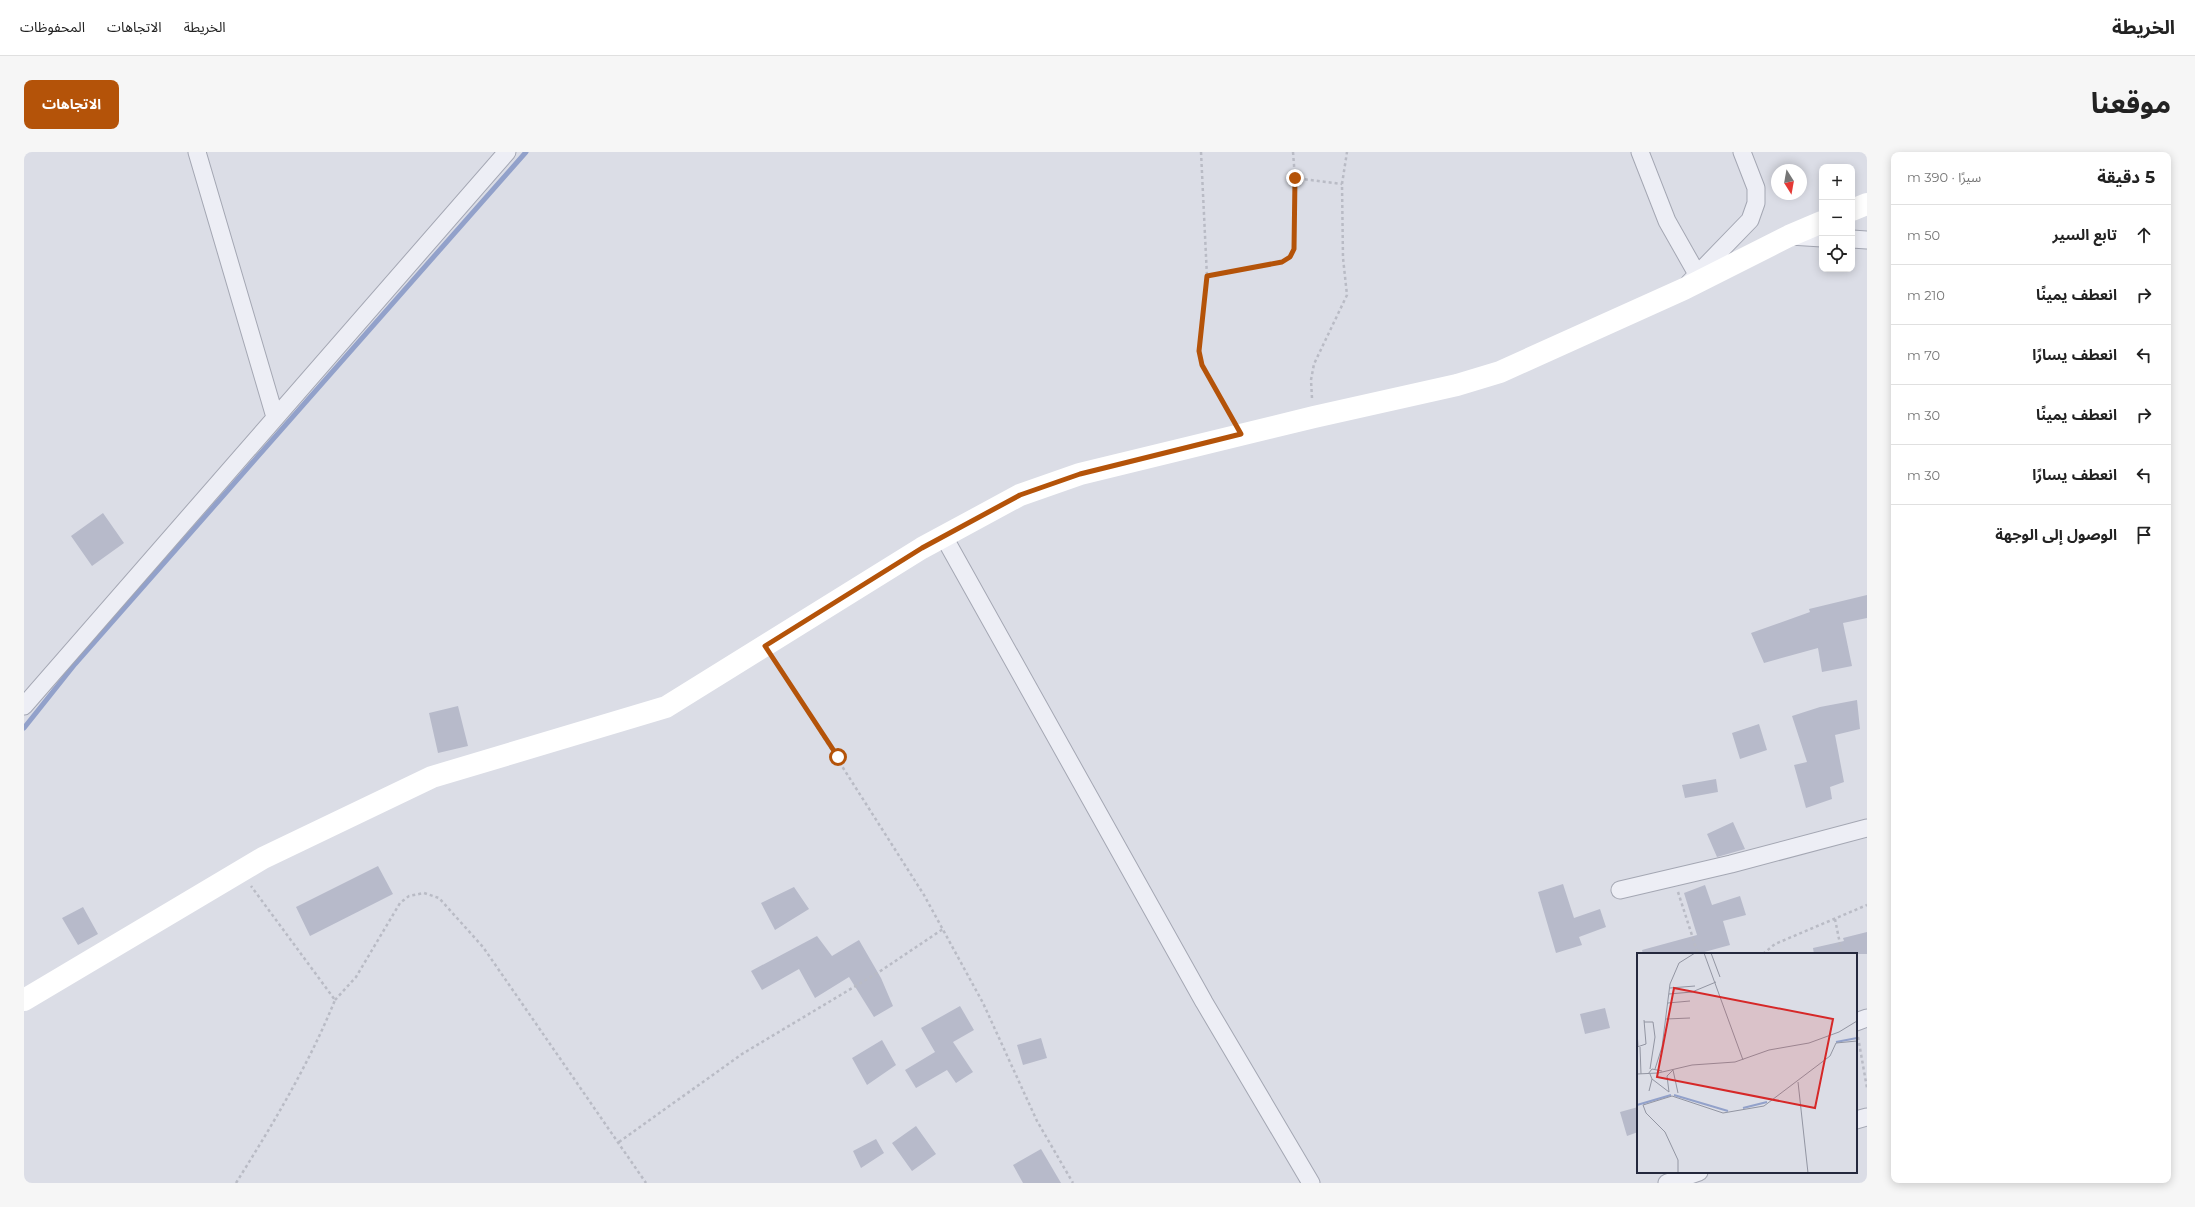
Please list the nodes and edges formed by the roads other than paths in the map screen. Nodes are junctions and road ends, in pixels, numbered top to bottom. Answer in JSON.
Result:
{"nodes":[{"id":1,"x":197,"y":152,"type":"edge"},
{"id":2,"x":507,"y":152,"type":"edge"},
{"id":3,"x":1640,"y":152,"type":"edge"},
{"id":4,"x":1742,"y":152,"type":"edge"},
{"id":5,"x":1867,"y":204,"type":"edge"},
{"id":6,"x":1855,"y":209,"type":"edge"},
{"id":7,"x":1819,"y":223,"type":"edge"},
{"id":8,"x":1789,"y":236,"type":"junction"},
{"id":9,"x":1819,"y":238,"type":"edge"},
{"id":10,"x":1855,"y":239,"type":"edge"},
{"id":11,"x":1867,"y":240,"type":"edge"},
{"id":12,"x":1690,"y":282,"type":"junction"},
{"id":13,"x":275,"y":417,"type":"junction"},
{"id":14,"x":944,"y":537,"type":"junction"},
{"id":15,"x":24,"y":706,"type":"edge"},
{"id":16,"x":1867,"y":828,"type":"edge"},
{"id":17,"x":1620,"y":890,"type":"dead end"},
{"id":18,"x":24,"y":1000,"type":"edge"},
{"id":19,"x":1867,"y":1117,"type":"edge"},
{"id":20,"x":1857,"y":1120,"type":"edge"},
{"id":21,"x":1696,"y":1173,"type":"edge"},
{"id":22,"x":1311,"y":1183,"type":"edge"},
{"id":23,"x":1667,"y":1183,"type":"edge"}],
"edges":[{"from":1,"to":13,"type":"street"},
{"from":2,"to":13,"type":"street"},
{"from":3,"to":12,"type":"street"},
{"from":4,"to":12,"type":"street"},
{"from":5,"to":6,"type":"street"},
{"from":7,"to":8,"type":"street"},
{"from":8,"to":9,"type":"street"},
{"from":8,"to":12,"type":"street"},
{"from":10,"to":11,"type":"street"},
{"from":12,"to":14,"type":"street"},
{"from":13,"to":15,"type":"street"},
{"from":14,"to":18,"type":"street"},
{"from":14,"to":22,"type":"street"},
{"from":16,"to":17,"type":"street"},
{"from":19,"to":20,"type":"street"},
{"from":21,"to":23,"type":"street"}]}
